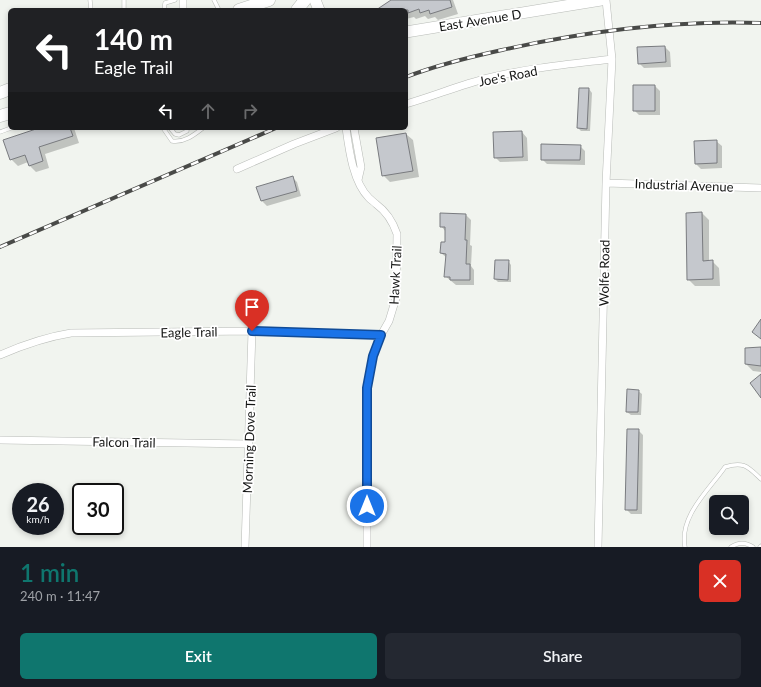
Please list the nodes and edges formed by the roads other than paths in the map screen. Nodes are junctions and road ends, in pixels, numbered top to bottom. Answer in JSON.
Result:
{"nodes":[{"id":1,"x":175,"y":0,"type":"edge"},
{"id":2,"x":269,"y":0,"type":"edge"},
{"id":3,"x":305,"y":0,"type":"edge"},
{"id":4,"x":601,"y":0,"type":"edge"},
{"id":5,"x":606,"y":0,"type":"edge"},
{"id":6,"x":244,"y":6,"type":"edge"},
{"id":7,"x":164,"y":8,"type":"edge"},
{"id":8,"x":299,"y":8,"type":"edge"},
{"id":9,"x":408,"y":32,"type":"edge"},
{"id":10,"x":612,"y":59,"type":"junction"},
{"id":11,"x":408,"y":103,"type":"edge"},
{"id":12,"x":164,"y":130,"type":"edge"},
{"id":13,"x":172,"y":130,"type":"edge"},
{"id":14,"x":187,"y":130,"type":"edge"},
{"id":15,"x":201,"y":130,"type":"edge"},
{"id":16,"x":331,"y":130,"type":"edge"},
{"id":17,"x":346,"y":130,"type":"edge"},
{"id":18,"x":354,"y":130,"type":"edge"},
{"id":19,"x":237,"y":169,"type":"dead end"},
{"id":20,"x":358,"y":180,"type":"junction"},
{"id":21,"x":606,"y":183,"type":"junction"},
{"id":22,"x":761,"y":188,"type":"edge"},
{"id":23,"x":252,"y":331,"type":"junction"},
{"id":24,"x":381,"y":335,"type":"junction"},
{"id":25,"x":0,"y":355,"type":"edge"},
{"id":26,"x":0,"y":440,"type":"edge"},
{"id":27,"x":249,"y":444,"type":"junction"},
{"id":28,"x":761,"y":479,"type":"edge"},
{"id":29,"x":245,"y":547,"type":"edge"},
{"id":30,"x":367,"y":547,"type":"edge"},
{"id":31,"x":598,"y":547,"type":"edge"},
{"id":32,"x":685,"y":547,"type":"edge"},
{"id":33,"x":730,"y":547,"type":"edge"},
{"id":34,"x":753,"y":547,"type":"edge"}],
"edges":[{"from":1,"to":7,"type":"lane"},
{"from":2,"to":6,"type":"main road"},
{"from":3,"to":8,"type":"main road"},
{"from":4,"to":9,"type":"main road","name":"East Avenue D"},
{"from":5,"to":10,"type":"street","name":"Wolfe Road"},
{"from":10,"to":11,"type":"street","name":"Joe's Road"},
{"from":10,"to":21,"type":"street","name":"Wolfe Road"},
{"from":12,"to":15,"type":"lane"},
{"from":13,"to":14,"type":"lane"},
{"from":16,"to":19,"type":"street"},
{"from":17,"to":20,"type":"street","name":"Hawk Trail"},
{"from":18,"to":20,"type":"street"},
{"from":20,"to":24,"type":"street","name":"Hawk Trail"},
{"from":21,"to":22,"type":"street","name":"Industrial Avenue"},
{"from":21,"to":31,"type":"street","name":"Wolfe Road"},
{"from":23,"to":24,"type":"street","name":"Eagle Trail"},
{"from":23,"to":25,"type":"street","name":"Eagle Trail"},
{"from":23,"to":27,"type":"street","name":"Morning Dove Trail"},
{"from":24,"to":30,"type":"street","name":"Hawk Trail"},
{"from":26,"to":27,"type":"street","name":"Falcon Trail"},
{"from":27,"to":29,"type":"street","name":"Morning Dove Trail"},
{"from":28,"to":32,"type":"lane"},
{"from":33,"to":34,"type":"lane"}]}
